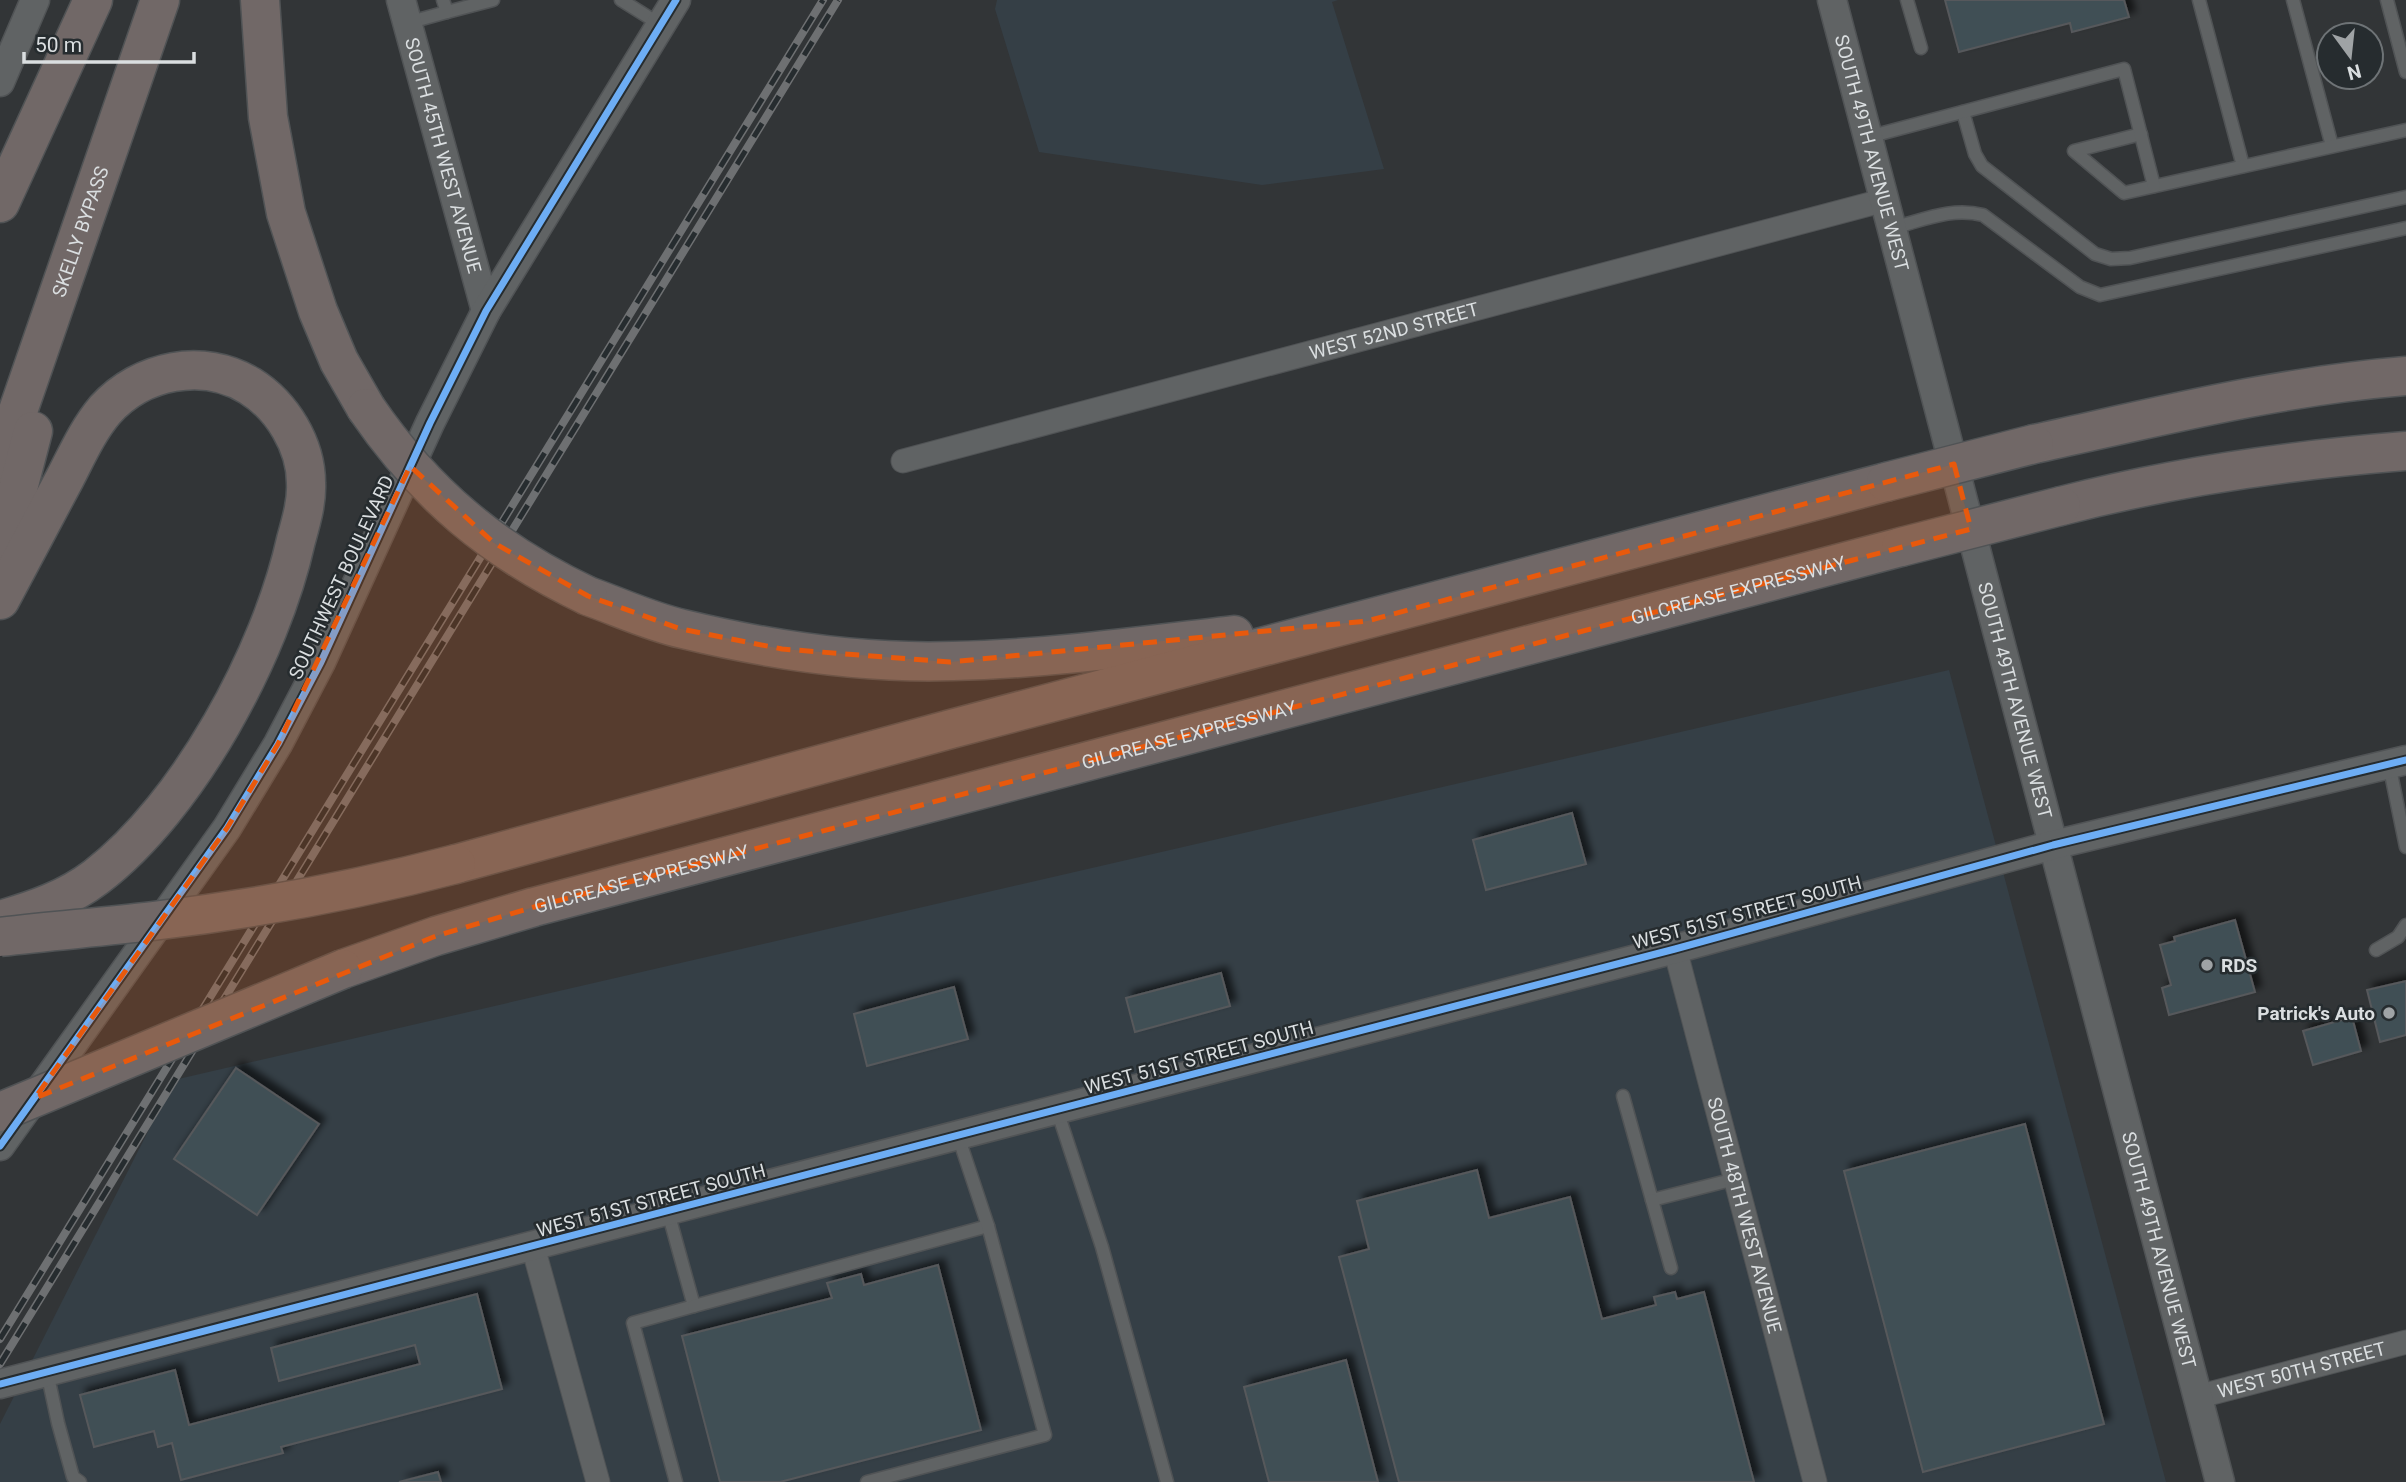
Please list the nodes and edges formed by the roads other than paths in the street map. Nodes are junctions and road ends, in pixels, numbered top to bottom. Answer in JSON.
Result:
{"nodes":[{"id":1,"x":35,"y":0,"type":"edge"},
{"id":2,"x":93,"y":0,"type":"edge"},
{"id":3,"x":160,"y":0,"type":"edge"},
{"id":4,"x":260,"y":0,"type":"edge"},
{"id":5,"x":493,"y":0,"type":"edge"},
{"id":6,"x":621,"y":0,"type":"edge"},
{"id":7,"x":676,"y":0,"type":"edge"},
{"id":8,"x":1832,"y":0,"type":"edge"},
{"id":9,"x":1907,"y":0,"type":"edge"},
{"id":10,"x":2199,"y":0,"type":"edge"},
{"id":11,"x":2293,"y":0,"type":"edge"},
{"id":12,"x":2387,"y":0,"type":"edge"},
{"id":13,"x":445,"y":6,"type":"edge"},
{"id":14,"x":404,"y":11,"type":"edge"},
{"id":15,"x":661,"y":25,"type":"junction"},
{"id":16,"x":1921,"y":48,"type":"dead end"},
{"id":17,"x":2406,"y":72,"type":"edge"},
{"id":18,"x":0,"y":82,"type":"edge"},
{"id":19,"x":1963,"y":112,"type":"junction"},
{"id":20,"x":2406,"y":130,"type":"edge"},
{"id":21,"x":2141,"y":134,"type":"junction"},
{"id":22,"x":1868,"y":137,"type":"junction"},
{"id":23,"x":2332,"y":146,"type":"junction"},
{"id":24,"x":2243,"y":166,"type":"junction"},
{"id":25,"x":2154,"y":186,"type":"junction"},
{"id":26,"x":2406,"y":197,"type":"edge"},
{"id":27,"x":1885,"y":200,"type":"junction"},
{"id":28,"x":0,"y":203,"type":"edge"},
{"id":29,"x":89,"y":212,"type":"junction"},
{"id":30,"x":1892,"y":228,"type":"junction"},
{"id":31,"x":2406,"y":228,"type":"edge"},
{"id":32,"x":486,"y":312,"type":"junction"},
{"id":33,"x":2406,"y":376,"type":"edge"},
{"id":34,"x":2406,"y":451,"type":"edge"},
{"id":35,"x":903,"y":461,"type":"dead end"},
{"id":36,"x":0,"y":463,"type":"edge"},
{"id":37,"x":0,"y":558,"type":"edge"},
{"id":38,"x":0,"y":600,"type":"edge"},
{"id":39,"x":1367,"y":621,"type":"junction"},
{"id":40,"x":2397,"y":762,"type":"edge"},
{"id":41,"x":2053,"y":845,"type":"junction"},
{"id":42,"x":2406,"y":847,"type":"edge"},
{"id":43,"x":0,"y":920,"type":"edge"},
{"id":44,"x":2406,"y":925,"type":"edge"},
{"id":45,"x":0,"y":937,"type":"edge"},
{"id":46,"x":1675,"y":948,"type":"junction"},
{"id":47,"x":2376,"y":950,"type":"dead end"},
{"id":48,"x":1623,"y":1096,"type":"dead end"},
{"id":49,"x":1057,"y":1110,"type":"junction"},
{"id":50,"x":0,"y":1112,"type":"edge"},
{"id":51,"x":958,"y":1136,"type":"junction"},
{"id":52,"x":0,"y":1146,"type":"edge"},
{"id":53,"x":1735,"y":1179,"type":"junction"},
{"id":54,"x":1652,"y":1200,"type":"junction"},
{"id":55,"x":668,"y":1212,"type":"junction"},
{"id":56,"x":988,"y":1226,"type":"junction"},
{"id":57,"x":533,"y":1247,"type":"junction"},
{"id":58,"x":1671,"y":1268,"type":"dead end"},
{"id":59,"x":694,"y":1306,"type":"junction"},
{"id":60,"x":2405,"y":1348,"type":"edge"},
{"id":61,"x":47,"y":1371,"type":"junction"},
{"id":62,"x":0,"y":1384,"type":"edge"},
{"id":63,"x":2197,"y":1397,"type":"junction"},
{"id":64,"x":80,"y":1482,"type":"edge"},
{"id":65,"x":598,"y":1482,"type":"edge"},
{"id":66,"x":676,"y":1482,"type":"edge"},
{"id":67,"x":867,"y":1482,"type":"edge"},
{"id":68,"x":1167,"y":1482,"type":"edge"},
{"id":69,"x":1815,"y":1482,"type":"edge"},
{"id":70,"x":2220,"y":1482,"type":"edge"}],
"edges":[{"from":1,"to":18,"type":"street"},
{"from":2,"to":28,"type":"highway"},
{"from":3,"to":29,"type":"highway","name":"SKELLY BYPASS"},
{"from":4,"to":39,"type":"highway","bridge":true},
{"from":5,"to":13,"type":"lane"},
{"from":6,"to":15,"type":"lane"},
{"from":7,"to":15,"type":"street","name":"SOUTHWEST BOULEVARD"},
{"from":8,"to":22,"type":"street","name":"SOUTH 49TH AVENUE WEST"},
{"from":9,"to":16,"type":"lane"},
{"from":10,"to":24,"type":"lane"},
{"from":11,"to":23,"type":"lane"},
{"from":12,"to":17,"type":"lane"},
{"from":13,"to":14,"type":"lane"},
{"from":14,"to":32,"type":"street","name":"SOUTH 45TH WEST AVENUE"},
{"from":15,"to":32,"type":"street","name":"SOUTHWEST BOULEVARD"},
{"from":19,"to":21,"type":"lane"},
{"from":19,"to":22,"type":"lane"},
{"from":19,"to":26,"type":"lane"},
{"from":20,"to":23,"type":"lane"},
{"from":21,"to":25,"type":"lane"},
{"from":21,"to":25,"type":"lane"},
{"from":22,"to":27,"type":"street","name":"SOUTH 49TH AVENUE WEST"},
{"from":23,"to":24,"type":"lane"},
{"from":24,"to":25,"type":"lane"},
{"from":27,"to":30,"type":"street","name":"SOUTH 49TH AVENUE WEST"},
{"from":27,"to":35,"type":"street","name":"WEST 52ND STREET"},
{"from":29,"to":36,"type":"highway","name":"SKELLY BYPASS"},
{"from":29,"to":37,"type":"highway"},
{"from":30,"to":31,"type":"lane"},
{"from":30,"to":41,"type":"street","name":"SOUTH 49TH AVENUE WEST"},
{"from":32,"to":52,"type":"street","name":"SOUTHWEST BOULEVARD"},
{"from":33,"to":39,"type":"highway","bridge":true},
{"from":34,"to":50,"type":"highway","name":"GILCREASE EXPRESSWAY","bridge":true},
{"from":38,"to":43,"type":"highway"},
{"from":39,"to":45,"type":"highway","bridge":true},
{"from":40,"to":41,"type":"street","name":"WEST 51ST STREET SOUTH"},
{"from":40,"to":42,"type":"lane"},
{"from":41,"to":46,"type":"street","name":"WEST 51ST STREET SOUTH"},
{"from":41,"to":63,"type":"street","name":"SOUTH 49TH AVENUE WEST"},
{"from":44,"to":47,"type":"lane"},
{"from":46,"to":49,"type":"street","name":"WEST 51ST STREET SOUTH"},
{"from":46,"to":53,"type":"street","name":"SOUTH 48TH WEST AVENUE"},
{"from":48,"to":54,"type":"lane"},
{"from":49,"to":51,"type":"street","name":"WEST 51ST STREET SOUTH"},
{"from":49,"to":68,"type":"lane"},
{"from":51,"to":55,"type":"street","name":"WEST 51ST STREET SOUTH"},
{"from":51,"to":56,"type":"lane"},
{"from":53,"to":54,"type":"lane"},
{"from":53,"to":69,"type":"street","name":"SOUTH 48TH WEST AVENUE"},
{"from":54,"to":58,"type":"lane"},
{"from":55,"to":57,"type":"street","name":"WEST 51ST STREET SOUTH"},
{"from":55,"to":59,"type":"lane"},
{"from":56,"to":59,"type":"lane"},
{"from":56,"to":67,"type":"lane"},
{"from":57,"to":61,"type":"street","name":"WEST 51ST STREET SOUTH"},
{"from":57,"to":65,"type":"street"},
{"from":59,"to":66,"type":"lane"},
{"from":60,"to":63,"type":"street","name":"WEST 50TH STREET"},
{"from":61,"to":62,"type":"street","name":"WEST 51ST STREET SOUTH"},
{"from":61,"to":64,"type":"lane"},
{"from":63,"to":70,"type":"street","name":"SOUTH 49TH AVENUE WEST"}]}
